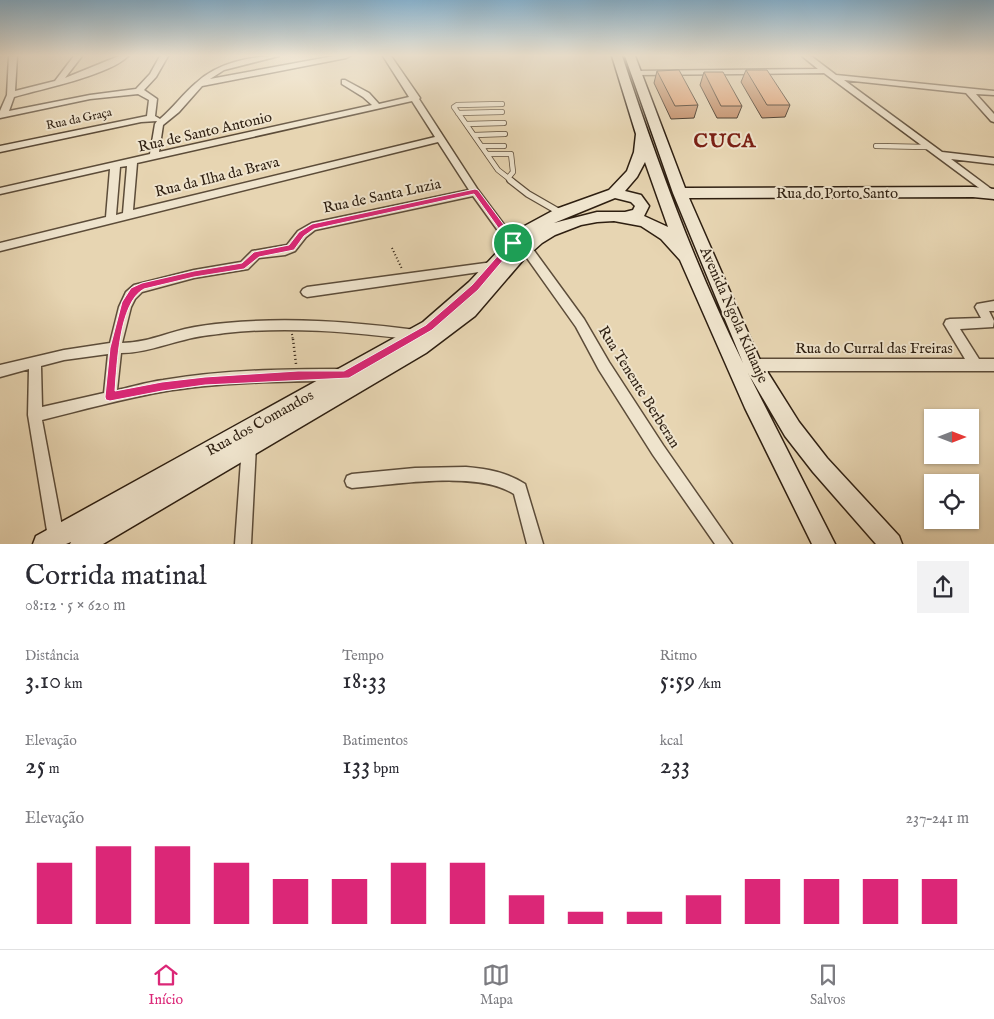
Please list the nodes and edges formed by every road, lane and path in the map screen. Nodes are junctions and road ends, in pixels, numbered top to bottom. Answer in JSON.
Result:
{"nodes":[{"id":1,"x":12,"y":81,"type":"edge"},
{"id":2,"x":58,"y":81,"type":"edge"},
{"id":3,"x":148,"y":81,"type":"edge"},
{"id":4,"x":203,"y":81,"type":"edge"},
{"id":5,"x":213,"y":81,"type":"edge"},
{"id":6,"x":405,"y":81,"type":"edge"},
{"id":7,"x":625,"y":81,"type":"edge"},
{"id":8,"x":639,"y":81,"type":"edge"},
{"id":9,"x":840,"y":81,"type":"edge"},
{"id":10,"x":876,"y":81,"type":"edge"},
{"id":11,"x":345,"y":82,"type":"dead end"},
{"id":12,"x":199,"y":84,"type":"junction"},
{"id":13,"x":139,"y":91,"type":"junction"},
{"id":14,"x":969,"y":91,"type":"junction"},
{"id":15,"x":994,"y":93,"type":"edge"},
{"id":16,"x":11,"y":95,"type":"junction"},
{"id":17,"x":416,"y":98,"type":"junction"},
{"id":18,"x":502,"y":104,"type":"dead end"},
{"id":19,"x":378,"y":107,"type":"junction"},
{"id":20,"x":502,"y":112,"type":"dead end"},
{"id":21,"x":458,"y":113,"type":"junction"},
{"id":22,"x":2,"y":114,"type":"edge"},
{"id":23,"x":151,"y":118,"type":"junction"},
{"id":24,"x":994,"y":119,"type":"edge"},
{"id":25,"x":163,"y":120,"type":"junction"},
{"id":26,"x":504,"y":123,"type":"dead end"},
{"id":27,"x":466,"y":124,"type":"junction"},
{"id":28,"x":642,"y":133,"type":"junction"},
{"id":29,"x":505,"y":134,"type":"dead end"},
{"id":30,"x":474,"y":135,"type":"junction"},
{"id":31,"x":441,"y":138,"type":"junction"},
{"id":32,"x":482,"y":146,"type":"junction"},
{"id":33,"x":504,"y":146,"type":"dead end"},
{"id":34,"x":876,"y":146,"type":"dead end"},
{"id":35,"x":927,"y":147,"type":"junction"},
{"id":36,"x":0,"y":148,"type":"edge"},
{"id":37,"x":487,"y":154,"type":"junction"},
{"id":38,"x":938,"y":155,"type":"junction"},
{"id":39,"x":154,"y":158,"type":"junction"},
{"id":40,"x":994,"y":161,"type":"edge"},
{"id":41,"x":132,"y":163,"type":"junction"},
{"id":42,"x":115,"y":167,"type":"junction"},
{"id":43,"x":508,"y":178,"type":"junction"},
{"id":44,"x":0,"y":191,"type":"edge"},
{"id":45,"x":475,"y":192,"type":"junction"},
{"id":46,"x":614,"y":193,"type":"junction"},
{"id":47,"x":680,"y":193,"type":"junction"},
{"id":48,"x":993,"y":194,"type":"edge"},
{"id":49,"x":561,"y":213,"type":"junction"},
{"id":50,"x":128,"y":214,"type":"junction"},
{"id":51,"x":623,"y":218,"type":"junction"},
{"id":52,"x":111,"y":219,"type":"junction"},
{"id":53,"x":520,"y":245,"type":"junction"},
{"id":54,"x":0,"y":247,"type":"edge"},
{"id":55,"x":392,"y":248,"type":"dead end"},
{"id":56,"x":686,"y":256,"type":"junction"},
{"id":57,"x":493,"y":266,"type":"junction"},
{"id":58,"x":407,"y":278,"type":"junction"},
{"id":59,"x":307,"y":292,"type":"dead end"},
{"id":60,"x":994,"y":306,"type":"edge"},
{"id":61,"x":291,"y":324,"type":"junction"},
{"id":62,"x":416,"y":335,"type":"junction"},
{"id":63,"x":114,"y":348,"type":"junction"},
{"id":64,"x":35,"y":361,"type":"junction"},
{"id":65,"x":975,"y":364,"type":"junction"},
{"id":66,"x":753,"y":365,"type":"junction"},
{"id":67,"x":994,"y":365,"type":"edge"},
{"id":68,"x":0,"y":371,"type":"edge"},
{"id":69,"x":298,"y":375,"type":"junction"},
{"id":70,"x":346,"y":375,"type":"junction"},
{"id":71,"x":110,"y":397,"type":"junction"},
{"id":72,"x":35,"y":415,"type":"junction"},
{"id":73,"x":249,"y":446,"type":"junction"},
{"id":74,"x":352,"y":481,"type":"dead end"},
{"id":75,"x":50,"y":540,"type":"edge"},
{"id":76,"x":886,"y":540,"type":"edge"},
{"id":77,"x":81,"y":544,"type":"edge"},
{"id":78,"x":243,"y":544,"type":"edge"},
{"id":79,"x":536,"y":544,"type":"edge"},
{"id":80,"x":724,"y":544,"type":"edge"},
{"id":81,"x":824,"y":544,"type":"edge"}],
"edges":[{"from":1,"to":16,"type":"street"},
{"from":2,"to":16,"type":"street"},
{"from":3,"to":13,"type":"street"},
{"from":4,"to":12,"type":"street"},
{"from":5,"to":12,"type":"street"},
{"from":6,"to":17,"type":"street","name":"Rua Tenente Berberan"},
{"from":7,"to":28,"type":"main road","name":"Avenida Ngola Kiluanje"},
{"from":8,"to":47,"type":"main road","name":"Avenida Ngola Kiluanje"},
{"from":9,"to":35,"type":"street"},
{"from":10,"to":14,"type":"street"},
{"from":11,"to":19,"type":"street"},
{"from":12,"to":25,"type":"street"},
{"from":13,"to":22,"type":"street"},
{"from":13,"to":23,"type":"street"},
{"from":14,"to":15,"type":"street"},
{"from":14,"to":24,"type":"street"},
{"from":16,"to":22,"type":"street"},
{"from":17,"to":19,"type":"street","name":"Rua de Santo Antonio"},
{"from":17,"to":31,"type":"street","name":"Rua Tenente Berberan"},
{"from":18,"to":21,"type":"lane"},
{"from":19,"to":39,"type":"street","name":"Rua de Santo Antonio"},
{"from":20,"to":21,"type":"lane"},
{"from":21,"to":27,"type":"lane"},
{"from":23,"to":25,"type":"street","name":"Rua da Graça"},
{"from":23,"to":36,"type":"street","name":"Rua da Graça"},
{"from":25,"to":39,"type":"street"},
{"from":26,"to":27,"type":"lane"},
{"from":27,"to":30,"type":"lane"},
{"from":28,"to":46,"type":"main road"},
{"from":28,"to":56,"type":"main road","name":"Avenida Ngola Kiluanje"},
{"from":29,"to":30,"type":"lane"},
{"from":30,"to":32,"type":"lane"},
{"from":31,"to":45,"type":"street","name":"Rua Tenente Berberan"},
{"from":31,"to":50,"type":"street","name":"Rua da Ilha da Brava"},
{"from":32,"to":33,"type":"lane"},
{"from":32,"to":37,"type":"lane"},
{"from":34,"to":35,"type":"lane"},
{"from":35,"to":38,"type":"street"},
{"from":37,"to":43,"type":"lane"},
{"from":37,"to":43,"type":"lane"},
{"from":38,"to":40,"type":"street"},
{"from":38,"to":48,"type":"street"},
{"from":39,"to":41,"type":"street","name":"Rua de Santo Antonio"},
{"from":41,"to":42,"type":"street","name":"Rua de Santo Antonio"},
{"from":41,"to":50,"type":"street"},
{"from":42,"to":44,"type":"street","name":"Rua de Santo Antonio"},
{"from":42,"to":52,"type":"street"},
{"from":43,"to":49,"type":"lane"},
{"from":45,"to":53,"type":"street","name":"Rua Tenente Berberan"},
{"from":45,"to":63,"type":"street","name":"Rua de Santa Luzia"},
{"from":46,"to":49,"type":"main road","name":"Rua dos Comandos"},
{"from":46,"to":51,"type":"main road"},
{"from":47,"to":48,"type":"main road","name":"Rua do Porto Santo"},
{"from":47,"to":66,"type":"main road","name":"Avenida Ngola Kiluanje"},
{"from":49,"to":53,"type":"main road","name":"Rua dos Comandos"},
{"from":50,"to":52,"type":"street","name":"Rua da Ilha da Brava"},
{"from":51,"to":53,"type":"main road","name":"Rua dos Comandos"},
{"from":51,"to":56,"type":"main road","name":"Rua dos Comandos"},
{"from":52,"to":54,"type":"street","name":"Rua da Ilha da Brava"},
{"from":53,"to":57,"type":"main road","name":"Rua dos Comandos"},
{"from":53,"to":73,"type":"main road","name":"Rua dos Comandos"},
{"from":53,"to":80,"type":"street","name":"Rua Tenente Berberan"},
{"from":55,"to":58,"type":"path"},
{"from":56,"to":81,"type":"main road","name":"Avenida Ngola Kiluanje"},
{"from":57,"to":58,"type":"street"},
{"from":57,"to":62,"type":"main road","name":"Rua dos Comandos"},
{"from":58,"to":59,"type":"street"},
{"from":60,"to":65,"type":"street"},
{"from":61,"to":62,"type":"street"},
{"from":61,"to":63,"type":"street"},
{"from":61,"to":69,"type":"path"},
{"from":62,"to":70,"type":"main road","name":"Rua dos Comandos"},
{"from":63,"to":64,"type":"street"},
{"from":63,"to":71,"type":"street"},
{"from":64,"to":68,"type":"street"},
{"from":64,"to":72,"type":"street"},
{"from":65,"to":66,"type":"street","name":"Rua do Curral das Freiras"},
{"from":65,"to":67,"type":"street","name":"Rua do Curral das Freiras"},
{"from":66,"to":76,"type":"main road","name":"Avenida Ngola Kiluanje"},
{"from":69,"to":70,"type":"street"},
{"from":69,"to":71,"type":"street"},
{"from":70,"to":75,"type":"main road","name":"Rua dos Comandos"},
{"from":71,"to":72,"type":"street"},
{"from":72,"to":75,"type":"street"},
{"from":73,"to":77,"type":"main road","name":"Rua dos Comandos"},
{"from":73,"to":78,"type":"street"},
{"from":74,"to":79,"type":"street"}]}
